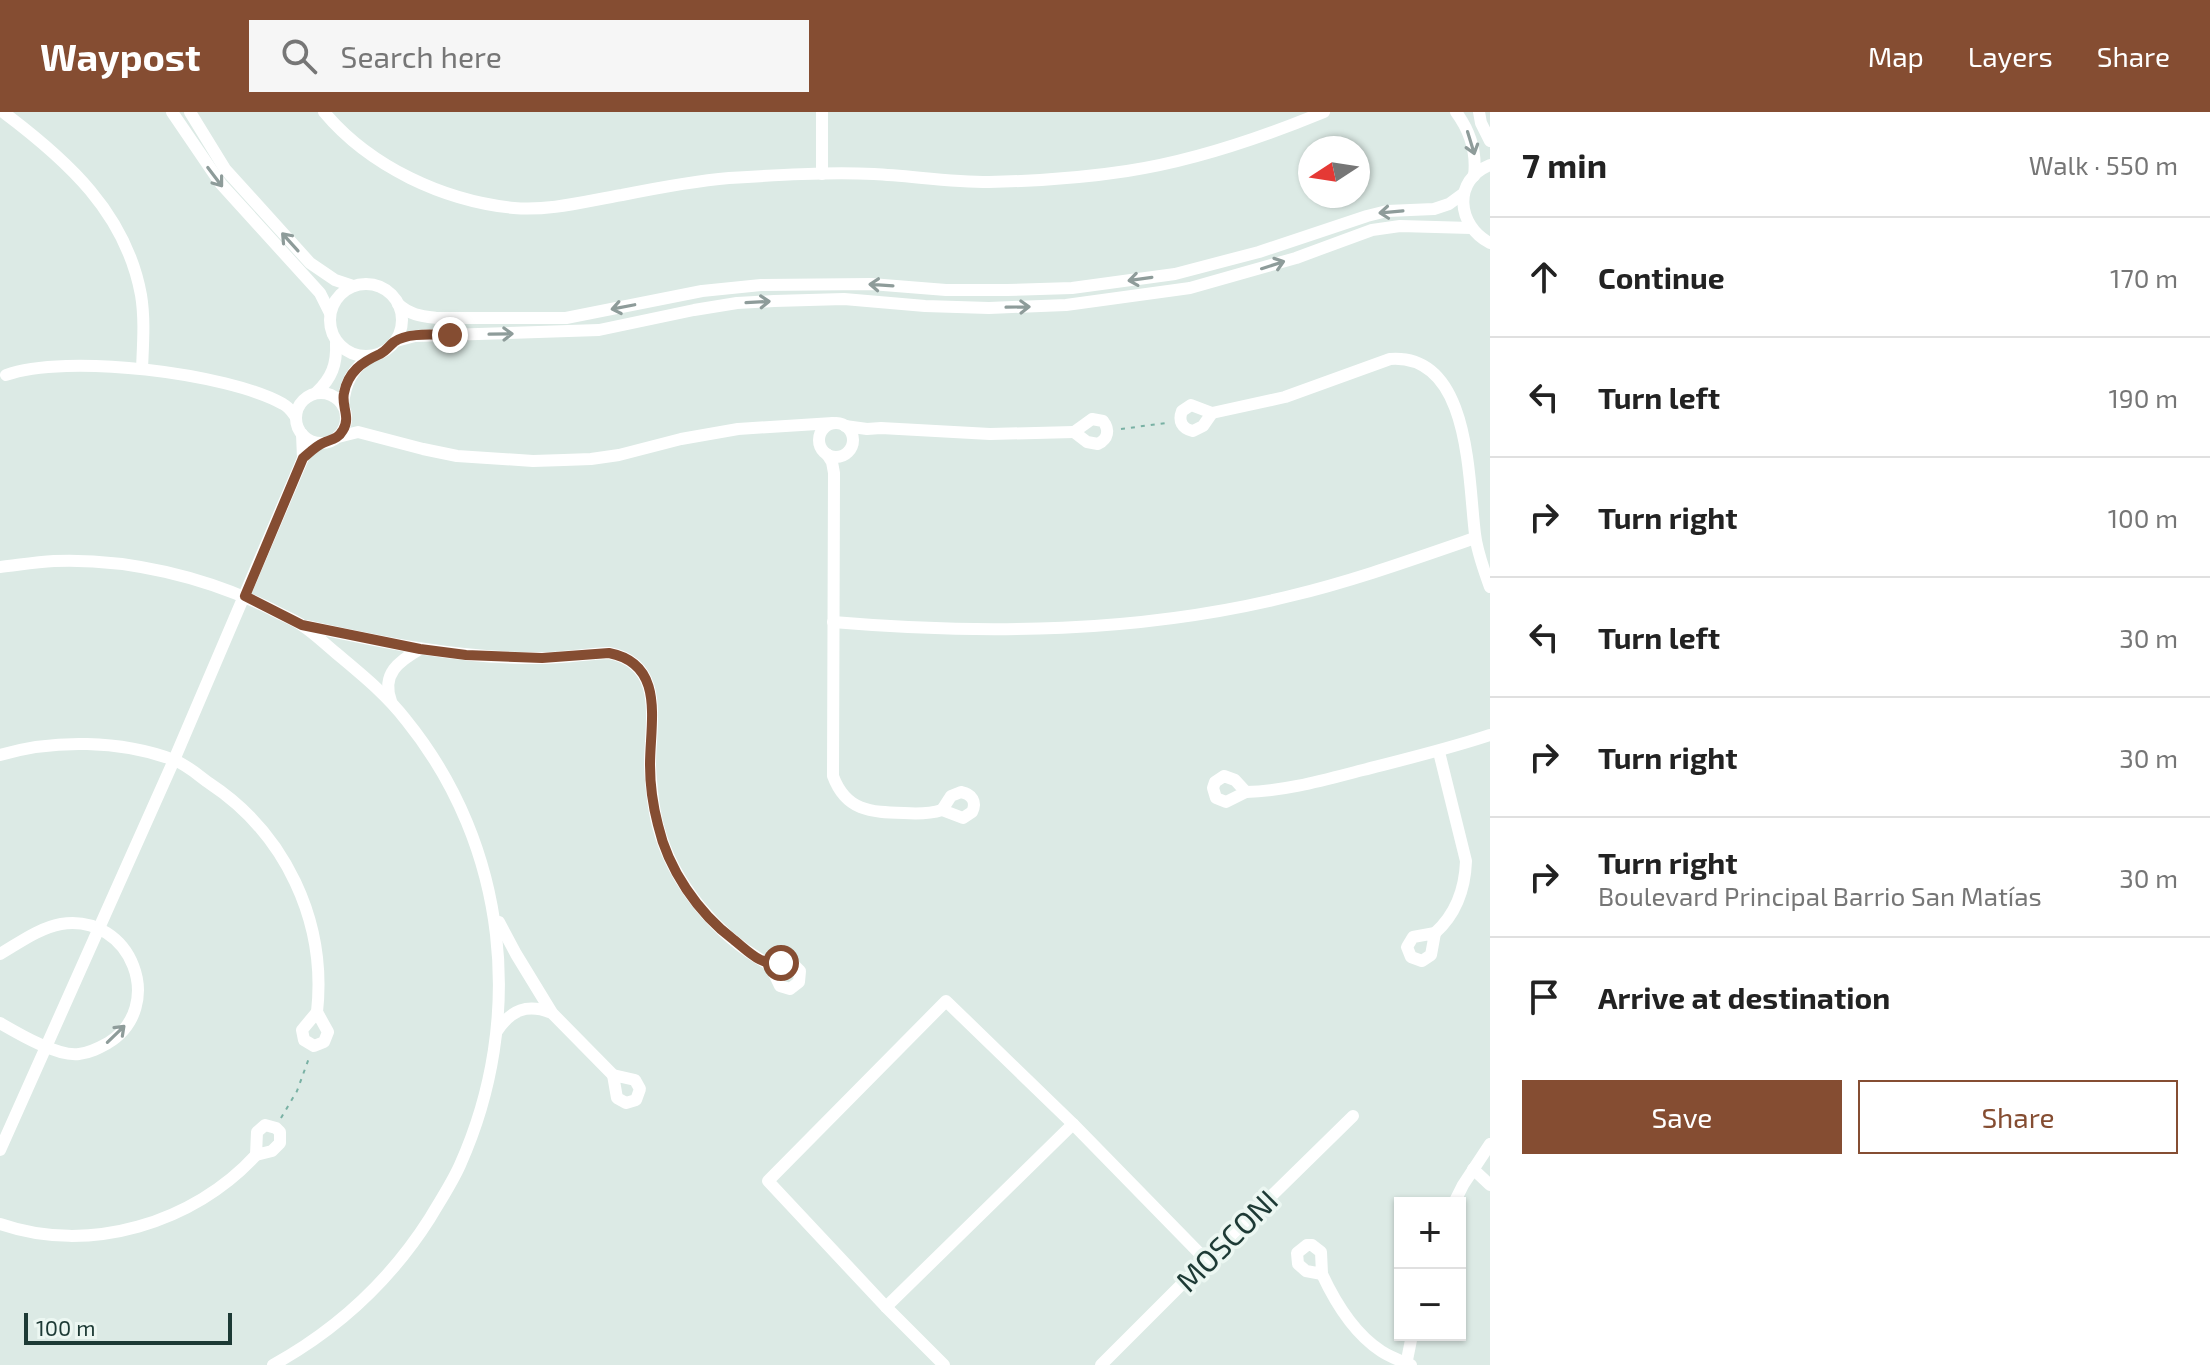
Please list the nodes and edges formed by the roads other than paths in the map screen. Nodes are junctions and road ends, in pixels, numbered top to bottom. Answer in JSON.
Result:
{"nodes":[{"id":1,"x":3,"y":112,"type":"edge"},
{"id":2,"x":172,"y":112,"type":"edge"},
{"id":3,"x":190,"y":112,"type":"edge"},
{"id":4,"x":324,"y":112,"type":"edge"},
{"id":5,"x":822,"y":112,"type":"edge"},
{"id":6,"x":1324,"y":112,"type":"edge"},
{"id":7,"x":1456,"y":112,"type":"edge"},
{"id":8,"x":1479,"y":112,"type":"edge"},
{"id":9,"x":1490,"y":141,"type":"edge"},
{"id":10,"x":1490,"y":165,"type":"edge"},
{"id":11,"x":822,"y":174,"type":"junction"},
{"id":12,"x":1474,"y":176,"type":"junction"},
{"id":13,"x":1464,"y":193,"type":"junction"},
{"id":14,"x":1471,"y":228,"type":"junction"},
{"id":15,"x":1490,"y":243,"type":"edge"},
{"id":16,"x":353,"y":286,"type":"junction"},
{"id":17,"x":398,"y":304,"type":"junction"},
{"id":18,"x":330,"y":313,"type":"junction"},
{"id":19,"x":396,"y":341,"type":"junction"},
{"id":20,"x":336,"y":343,"type":"junction"},
{"id":21,"x":370,"y":357,"type":"junction"},
{"id":22,"x":142,"y":369,"type":"junction"},
{"id":23,"x":2,"y":377,"type":"edge"},
{"id":24,"x":316,"y":393,"type":"junction"},
{"id":25,"x":298,"y":410,"type":"junction"},
{"id":26,"x":345,"y":410,"type":"junction"},
{"id":27,"x":1212,"y":413,"type":"junction"},
{"id":28,"x":839,"y":425,"type":"junction"},
{"id":29,"x":789,"y":426,"type":"junction"},
{"id":30,"x":867,"y":429,"type":"junction"},
{"id":31,"x":358,"y":432,"type":"junction"},
{"id":32,"x":1074,"y":432,"type":"junction"},
{"id":33,"x":302,"y":434,"type":"junction"},
{"id":34,"x":338,"y":437,"type":"junction"},
{"id":35,"x":323,"y":443,"type":"junction"},
{"id":36,"x":834,"y":450,"type":"junction"},
{"id":37,"x":303,"y":458,"type":"junction"},
{"id":38,"x":1475,"y":538,"type":"junction"},
{"id":39,"x":0,"y":567,"type":"edge"},
{"id":40,"x":1490,"y":587,"type":"edge"},
{"id":41,"x":245,"y":596,"type":"junction"},
{"id":42,"x":833,"y":622,"type":"junction"},
{"id":43,"x":302,"y":625,"type":"junction"},
{"id":44,"x":420,"y":649,"type":"junction"},
{"id":45,"x":392,"y":704,"type":"junction"},
{"id":46,"x":1490,"y":735,"type":"edge"},
{"id":47,"x":1439,"y":752,"type":"junction"},
{"id":48,"x":0,"y":755,"type":"edge"},
{"id":49,"x":174,"y":760,"type":"junction"},
{"id":50,"x":1246,"y":792,"type":"dead end"},
{"id":51,"x":942,"y":810,"type":"dead end"},
{"id":52,"x":491,"y":905,"type":"junction"},
{"id":53,"x":99,"y":928,"type":"junction"},
{"id":54,"x":1435,"y":933,"type":"dead end"},
{"id":55,"x":0,"y":954,"type":"edge"},
{"id":56,"x":770,"y":965,"type":"dead end"},
{"id":57,"x":317,"y":1012,"type":"junction"},
{"id":58,"x":552,"y":1013,"type":"junction"},
{"id":59,"x":0,"y":1023,"type":"edge"},
{"id":60,"x":497,"y":1032,"type":"junction"},
{"id":61,"x":46,"y":1046,"type":"junction"},
{"id":62,"x":613,"y":1075,"type":"dead end"},
{"id":63,"x":1353,"y":1116,"type":"dead end"},
{"id":64,"x":1073,"y":1124,"type":"junction"},
{"id":65,"x":1490,"y":1144,"type":"edge"},
{"id":66,"x":0,"y":1150,"type":"edge"},
{"id":67,"x":256,"y":1155,"type":"junction"},
{"id":68,"x":1473,"y":1169,"type":"junction"},
{"id":69,"x":1490,"y":1185,"type":"edge"},
{"id":70,"x":1457,"y":1197,"type":"edge"},
{"id":71,"x":0,"y":1224,"type":"edge"},
{"id":72,"x":1206,"y":1260,"type":"junction"},
{"id":73,"x":1322,"y":1274,"type":"dead end"},
{"id":74,"x":886,"y":1307,"type":"junction"},
{"id":75,"x":1411,"y":1341,"type":"edge"},
{"id":76,"x":1408,"y":1364,"type":"edge"},
{"id":77,"x":273,"y":1365,"type":"edge"},
{"id":78,"x":944,"y":1365,"type":"edge"},
{"id":79,"x":1101,"y":1365,"type":"edge"}],
"edges":[{"from":1,"to":22,"type":"street"},
{"from":2,"to":18,"type":"street","one_way":true},
{"from":16,"to":3,"type":"street","one_way":true},
{"from":4,"to":11,"type":"street"},
{"from":5,"to":11,"type":"street"},
{"from":6,"to":11,"type":"street"},
{"from":7,"to":12,"type":"street","one_way":true},
{"from":8,"to":9,"type":"street"},
{"from":10,"to":12,"type":"street"},
{"from":12,"to":13,"type":"street"},
{"from":13,"to":14,"type":"street"},
{"from":13,"to":17,"type":"street","one_way":true},
{"from":14,"to":15,"type":"street"},
{"from":19,"to":14,"type":"street","one_way":true},
{"from":16,"to":17,"type":"street"},
{"from":16,"to":18,"type":"street"},
{"from":17,"to":19,"type":"street"},
{"from":18,"to":20,"type":"street"},
{"from":19,"to":21,"type":"street"},
{"from":20,"to":21,"type":"street"},
{"from":20,"to":24,"type":"street"},
{"from":21,"to":26,"type":"street"},
{"from":22,"to":23,"type":"street"},
{"from":22,"to":25,"type":"street"},
{"from":24,"to":25,"type":"street"},
{"from":24,"to":26,"type":"street"},
{"from":25,"to":33,"type":"street"},
{"from":26,"to":31,"type":"street"},
{"from":26,"to":34,"type":"street"},
{"from":27,"to":27,"type":"street"},
{"from":27,"to":38,"type":"street"},
{"from":28,"to":29,"type":"street"},
{"from":28,"to":30,"type":"street"},
{"from":28,"to":36,"type":"street"},
{"from":28,"to":36,"type":"street"},
{"from":29,"to":31,"type":"street"},
{"from":29,"to":36,"type":"street"},
{"from":30,"to":32,"type":"street"},
{"from":30,"to":36,"type":"street"},
{"from":31,"to":34,"type":"street"},
{"from":32,"to":32,"type":"street"},
{"from":33,"to":35,"type":"street"},
{"from":33,"to":37,"type":"street"},
{"from":34,"to":35,"type":"street"},
{"from":35,"to":37,"type":"street"},
{"from":36,"to":42,"type":"street"},
{"from":37,"to":41,"type":"street"},
{"from":38,"to":40,"type":"street"},
{"from":38,"to":42,"type":"street"},
{"from":39,"to":41,"type":"street"},
{"from":41,"to":43,"type":"street"},
{"from":41,"to":49,"type":"street"},
{"from":42,"to":51,"type":"street"},
{"from":43,"to":44,"type":"street"},
{"from":43,"to":45,"type":"street"},
{"from":44,"to":45,"type":"street"},
{"from":44,"to":56,"type":"street"},
{"from":45,"to":52,"type":"street"},
{"from":46,"to":47,"type":"street"},
{"from":47,"to":50,"type":"street"},
{"from":47,"to":54,"type":"street"},
{"from":48,"to":49,"type":"street"},
{"from":49,"to":53,"type":"street"},
{"from":49,"to":57,"type":"street"},
{"from":52,"to":58,"type":"street"},
{"from":52,"to":60,"type":"street"},
{"from":53,"to":55,"type":"street"},
{"from":53,"to":61,"type":"street"},
{"from":61,"to":53,"type":"street","one_way":true},
{"from":57,"to":57,"type":"street"},
{"from":58,"to":60,"type":"street"},
{"from":58,"to":62,"type":"street"},
{"from":59,"to":61,"type":"street"},
{"from":60,"to":77,"type":"street"},
{"from":61,"to":66,"type":"street"},
{"from":63,"to":72,"type":"street","name":"MOSCONI"},
{"from":64,"to":72,"type":"street"},
{"from":64,"to":74,"type":"street"},
{"from":64,"to":74,"type":"street"},
{"from":65,"to":68,"type":"street"},
{"from":67,"to":67,"type":"street"},
{"from":67,"to":71,"type":"street"},
{"from":68,"to":69,"type":"street"},
{"from":68,"to":70,"type":"street"},
{"from":72,"to":79,"type":"street","name":"MOSCONI"},
{"from":73,"to":76,"type":"street"},
{"from":74,"to":78,"type":"street"},
{"from":75,"to":76,"type":"street"}]}
